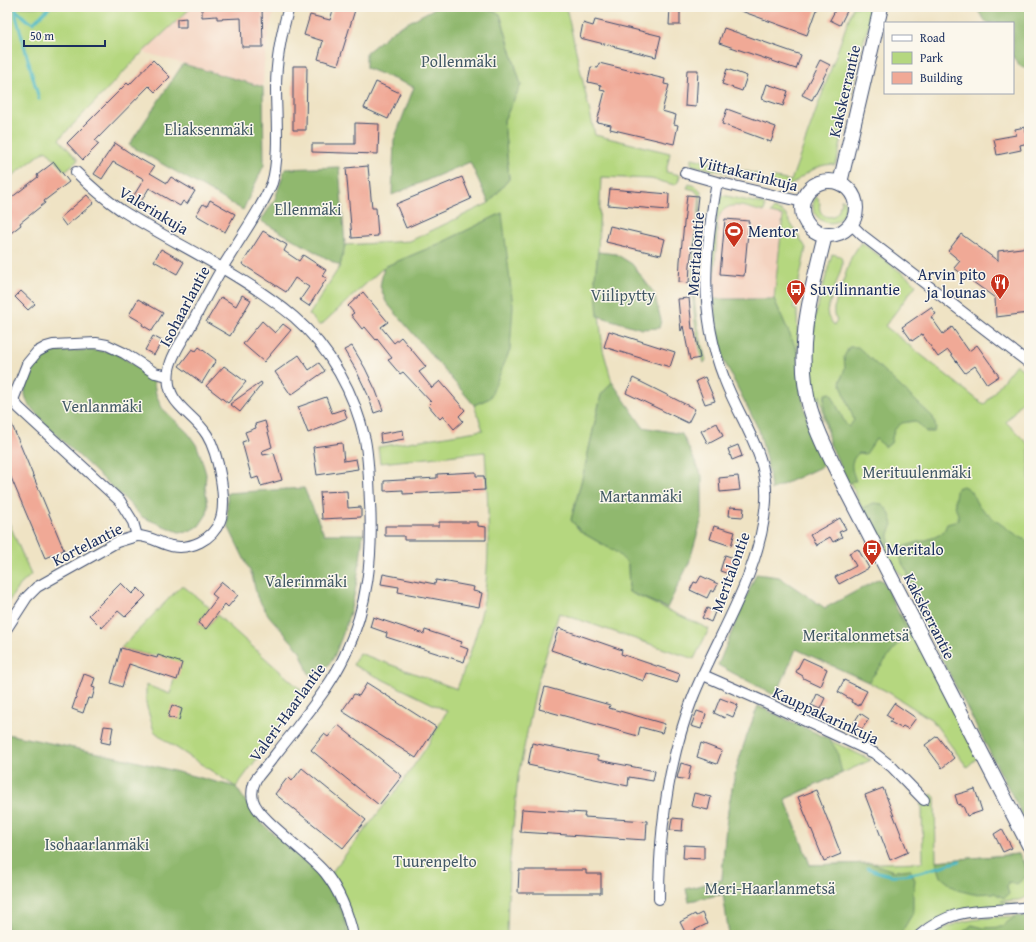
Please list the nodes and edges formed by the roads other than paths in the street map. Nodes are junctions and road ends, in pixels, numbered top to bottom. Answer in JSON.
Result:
{"nodes":[{"id":1,"x":289,"y":7,"type":"edge"},
{"id":2,"x":882,"y":7,"type":"edge"},
{"id":3,"x":76,"y":172,"type":"dead end"},
{"id":4,"x":685,"y":174,"type":"dead end"},
{"id":5,"x":717,"y":182,"type":"junction"},
{"id":6,"x":840,"y":183,"type":"junction"},
{"id":7,"x":803,"y":202,"type":"junction"},
{"id":8,"x":851,"y":224,"type":"junction"},
{"id":9,"x":825,"y":235,"type":"junction"},
{"id":10,"x":222,"y":267,"type":"junction"},
{"id":11,"x":1029,"y":363,"type":"edge"},
{"id":12,"x":168,"y":376,"type":"junction"},
{"id":13,"x":10,"y":400,"type":"edge"},
{"id":14,"x":137,"y":536,"type":"junction"},
{"id":15,"x":7,"y":628,"type":"edge"},
{"id":16,"x":702,"y":675,"type":"junction"},
{"id":17,"x":924,"y":800,"type":"dead end"},
{"id":18,"x":1029,"y":845,"type":"edge"},
{"id":19,"x":659,"y":899,"type":"dead end"},
{"id":20,"x":1029,"y":907,"type":"edge"},
{"id":21,"x":354,"y":935,"type":"edge"},
{"id":22,"x":920,"y":935,"type":"edge"}],
"edges":[{"from":1,"to":10,"type":"street","name":"Isohaarlantie"},
{"from":2,"to":6,"type":"street","name":"Kakskerrantie"},
{"from":3,"to":10,"type":"street","name":"Valerinkuja"},
{"from":4,"to":5,"type":"street","name":"Viittakarinkuja"},
{"from":5,"to":7,"type":"street","name":"Viittakarinkuja"},
{"from":5,"to":16,"type":"street","name":"Meritalontie"},
{"from":6,"to":7,"type":"street"},
{"from":6,"to":8,"type":"street"},
{"from":7,"to":9,"type":"street"},
{"from":8,"to":9,"type":"street"},
{"from":8,"to":11,"type":"street"},
{"from":9,"to":18,"type":"street","name":"Kakskerrantie"},
{"from":10,"to":12,"type":"street","name":"Isohaarlantie"},
{"from":10,"to":21,"type":"street","name":"Valeri-Haarlantie"},
{"from":12,"to":13,"type":"street"},
{"from":12,"to":14,"type":"street","name":"Isohaarlantie"},
{"from":13,"to":14,"type":"street","name":"Kortelantie"},
{"from":14,"to":15,"type":"street","name":"Kortelantie"},
{"from":16,"to":17,"type":"street","name":"Kauppakarinkuja"},
{"from":16,"to":19,"type":"street","name":"Meritalontie"},
{"from":20,"to":22,"type":"street"}]}
